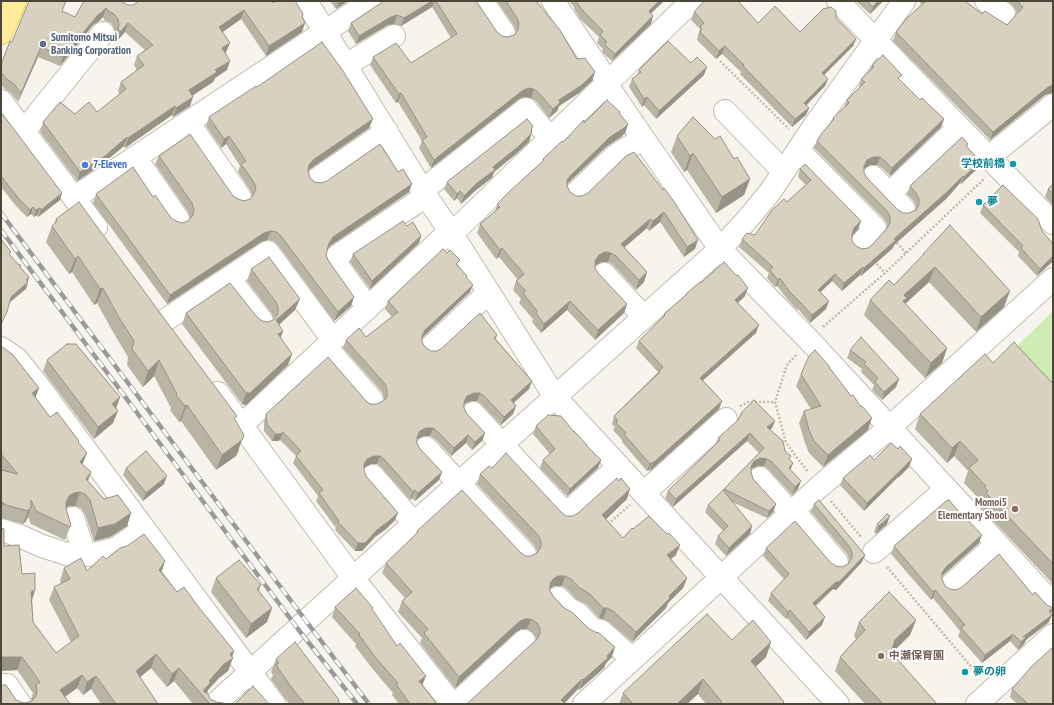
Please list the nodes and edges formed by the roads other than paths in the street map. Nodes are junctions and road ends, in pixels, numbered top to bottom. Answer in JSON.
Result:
{"nodes":[{"id":1,"x":15,"y":1,"type":"edge"},
{"id":2,"x":306,"y":1,"type":"edge"},
{"id":3,"x":371,"y":1,"type":"edge"},
{"id":4,"x":482,"y":1,"type":"edge"},
{"id":5,"x":552,"y":1,"type":"edge"},
{"id":6,"x":692,"y":1,"type":"edge"},
{"id":7,"x":838,"y":1,"type":"edge"},
{"id":8,"x":904,"y":1,"type":"edge"},
{"id":9,"x":986,"y":1,"type":"edge"},
{"id":10,"x":1004,"y":14,"type":"dead end"},
{"id":11,"x":325,"y":32,"type":"junction"},
{"id":12,"x":1,"y":33,"type":"edge"},
{"id":13,"x":103,"y":33,"type":"dead end"},
{"id":14,"x":504,"y":34,"type":"dead end"},
{"id":15,"x":394,"y":36,"type":"dead end"},
{"id":16,"x":875,"y":40,"type":"junction"},
{"id":17,"x":346,"y":65,"type":"junction"},
{"id":18,"x":608,"y":82,"type":"junction"},
{"id":19,"x":1,"y":101,"type":"edge"},
{"id":20,"x":1053,"y":105,"type":"edge"},
{"id":21,"x":725,"y":111,"type":"dead end"},
{"id":22,"x":188,"y":122,"type":"junction"},
{"id":23,"x":959,"y":127,"type":"junction"},
{"id":24,"x":24,"y":131,"type":"junction"},
{"id":25,"x":386,"y":131,"type":"junction"},
{"id":26,"x":550,"y":138,"type":"junction"},
{"id":27,"x":642,"y":138,"type":"junction"},
{"id":28,"x":800,"y":146,"type":"junction"},
{"id":29,"x":135,"y":157,"type":"junction"},
{"id":30,"x":989,"y":157,"type":"junction"},
{"id":31,"x":784,"y":171,"type":"junction"},
{"id":32,"x":873,"y":177,"type":"dead end"},
{"id":33,"x":317,"y":179,"type":"dead end"},
{"id":34,"x":425,"y":193,"type":"junction"},
{"id":35,"x":576,"y":193,"type":"dead end"},
{"id":36,"x":889,"y":194,"type":"junction"},
{"id":37,"x":240,"y":197,"type":"dead end"},
{"id":38,"x":74,"y":198,"type":"junction"},
{"id":39,"x":904,"y":210,"type":"dead end"},
{"id":40,"x":178,"y":219,"type":"dead end"},
{"id":41,"x":1053,"y":223,"type":"edge"},
{"id":42,"x":450,"y":231,"type":"junction"},
{"id":43,"x":106,"y":241,"type":"edge"},
{"id":44,"x":861,"y":244,"type":"dead end"},
{"id":45,"x":720,"y":249,"type":"junction"},
{"id":46,"x":604,"y":274,"type":"dead end"},
{"id":47,"x":229,"y":278,"type":"junction"},
{"id":48,"x":1053,"y":279,"type":"edge"},
{"id":49,"x":489,"y":292,"type":"junction"},
{"id":50,"x":150,"y":302,"type":"edge"},
{"id":51,"x":368,"y":308,"type":"junction"},
{"id":52,"x":644,"y":317,"type":"junction"},
{"id":53,"x":164,"y":321,"type":"junction"},
{"id":54,"x":262,"y":321,"type":"edge"},
{"id":55,"x":178,"y":339,"type":"edge"},
{"id":56,"x":329,"y":344,"type":"junction"},
{"id":57,"x":432,"y":347,"type":"dead end"},
{"id":58,"x":1,"y":348,"type":"edge"},
{"id":59,"x":205,"y":376,"type":"edge"},
{"id":60,"x":555,"y":397,"type":"junction"},
{"id":61,"x":372,"y":400,"type":"dead end"},
{"id":62,"x":473,"y":413,"type":"dead end"},
{"id":63,"x":726,"y":419,"type":"road end"},
{"id":64,"x":242,"y":425,"type":"junction"},
{"id":65,"x":890,"y":428,"type":"junction"},
{"id":66,"x":502,"y":444,"type":"junction"},
{"id":67,"x":426,"y":448,"type":"dead end"},
{"id":68,"x":619,"y":466,"type":"junction"},
{"id":69,"x":373,"y":476,"type":"dead end"},
{"id":70,"x":760,"y":478,"type":"dead end"},
{"id":71,"x":459,"y":483,"type":"junction"},
{"id":72,"x":946,"y":489,"type":"junction"},
{"id":73,"x":644,"y":493,"type":"junction"},
{"id":74,"x":792,"y":512,"type":"junction"},
{"id":75,"x":73,"y":518,"type":"dead end"},
{"id":76,"x":414,"y":523,"type":"junction"},
{"id":77,"x":144,"y":529,"type":"junction"},
{"id":78,"x":1,"y":530,"type":"edge"},
{"id":79,"x":997,"y":544,"type":"junction"},
{"id":80,"x":874,"y":552,"type":"dead end"},
{"id":81,"x":525,"y":554,"type":"edge"},
{"id":82,"x":85,"y":555,"type":"junction"},
{"id":83,"x":837,"y":562,"type":"dead end"},
{"id":84,"x":721,"y":577,"type":"junction"},
{"id":85,"x":353,"y":578,"type":"junction"},
{"id":86,"x":951,"y":586,"type":"dead end"},
{"id":87,"x":558,"y":598,"type":"dead end"},
{"id":88,"x":1053,"y":604,"type":"edge"},
{"id":89,"x":1053,"y":635,"type":"edge"},
{"id":90,"x":524,"y":641,"type":"dead end"},
{"id":91,"x":632,"y":659,"type":"junction"},
{"id":92,"x":250,"y":672,"type":"junction"},
{"id":93,"x":1,"y":685,"type":"edge"},
{"id":94,"x":20,"y":704,"type":"edge"},
{"id":95,"x":215,"y":704,"type":"edge"},
{"id":96,"x":274,"y":704,"type":"edge"},
{"id":97,"x":452,"y":704,"type":"edge"},
{"id":98,"x":456,"y":704,"type":"edge"},
{"id":99,"x":584,"y":704,"type":"edge"},
{"id":100,"x":838,"y":704,"type":"edge"},
{"id":101,"x":977,"y":704,"type":"edge"}],
"edges":[{"from":1,"to":12,"type":"main road"},
{"from":2,"to":11,"type":"street"},
{"from":3,"to":11,"type":"street"},
{"from":4,"to":14,"type":"street"},
{"from":5,"to":18,"type":"street"},
{"from":6,"to":18,"type":"street"},
{"from":7,"to":16,"type":"street"},
{"from":8,"to":16,"type":"street"},
{"from":9,"to":10,"type":"street"},
{"from":11,"to":17,"type":"street"},
{"from":11,"to":22,"type":"street"},
{"from":13,"to":24,"type":"street"},
{"from":15,"to":17,"type":"street"},
{"from":16,"to":23,"type":"street"},
{"from":16,"to":28,"type":"street"},
{"from":17,"to":25,"type":"street"},
{"from":18,"to":26,"type":"street"},
{"from":18,"to":27,"type":"street"},
{"from":19,"to":24,"type":"street"},
{"from":20,"to":30,"type":"street"},
{"from":21,"to":31,"type":"street"},
{"from":22,"to":29,"type":"street"},
{"from":22,"to":37,"type":"street"},
{"from":23,"to":30,"type":"street"},
{"from":23,"to":36,"type":"street"},
{"from":24,"to":38,"type":"street"},
{"from":25,"to":33,"type":"street"},
{"from":25,"to":34,"type":"street"},
{"from":26,"to":34,"type":"street"},
{"from":26,"to":42,"type":"street"},
{"from":27,"to":35,"type":"street"},
{"from":27,"to":45,"type":"street"},
{"from":28,"to":31,"type":"street"},
{"from":28,"to":44,"type":"street"},
{"from":29,"to":38,"type":"street"},
{"from":29,"to":40,"type":"street"},
{"from":30,"to":41,"type":"street"},
{"from":31,"to":45,"type":"street"},
{"from":32,"to":36,"type":"street"},
{"from":34,"to":42,"type":"street"},
{"from":34,"to":51,"type":"street"},
{"from":36,"to":39,"type":"street"},
{"from":38,"to":43,"type":"street"},
{"from":42,"to":49,"type":"street"},
{"from":42,"to":51,"type":"street"},
{"from":45,"to":52,"type":"street"},
{"from":45,"to":65,"type":"street"},
{"from":46,"to":52,"type":"street"},
{"from":47,"to":53,"type":"street"},
{"from":47,"to":54,"type":"street"},
{"from":47,"to":56,"type":"street"},
{"from":48,"to":65,"type":"street"},
{"from":49,"to":57,"type":"street"},
{"from":49,"to":60,"type":"street"},
{"from":50,"to":53,"type":"street"},
{"from":51,"to":56,"type":"street"},
{"from":52,"to":60,"type":"street"},
{"from":53,"to":55,"type":"street"},
{"from":56,"to":61,"type":"street"},
{"from":56,"to":64,"type":"street"},
{"from":58,"to":77,"type":"street"},
{"from":59,"to":64,"type":"street"},
{"from":60,"to":66,"type":"street"},
{"from":60,"to":68,"type":"street"},
{"from":62,"to":66,"type":"street"},
{"from":63,"to":73,"type":"street"},
{"from":64,"to":85,"type":"street"},
{"from":65,"to":72,"type":"street"},
{"from":65,"to":74,"type":"street"},
{"from":66,"to":68,"type":"street"},
{"from":66,"to":71,"type":"street"},
{"from":67,"to":71,"type":"street"},
{"from":68,"to":73,"type":"street"},
{"from":69,"to":76,"type":"street"},
{"from":70,"to":74,"type":"street"},
{"from":71,"to":76,"type":"street"},
{"from":71,"to":81,"type":"street"},
{"from":72,"to":79,"type":"street"},
{"from":72,"to":80,"type":"street"},
{"from":73,"to":84,"type":"street"},
{"from":74,"to":83,"type":"street"},
{"from":74,"to":84,"type":"street"},
{"from":75,"to":82,"type":"street"},
{"from":76,"to":85,"type":"street"},
{"from":77,"to":82,"type":"street"},
{"from":77,"to":92,"type":"street"},
{"from":78,"to":82,"type":"street"},
{"from":79,"to":86,"type":"street"},
{"from":79,"to":88,"type":"street"},
{"from":84,"to":91,"type":"street"},
{"from":84,"to":100,"type":"street"},
{"from":85,"to":92,"type":"street"},
{"from":85,"to":97,"type":"street"},
{"from":87,"to":91,"type":"street"},
{"from":89,"to":101,"type":"street"},
{"from":90,"to":98,"type":"street"},
{"from":91,"to":99,"type":"street"},
{"from":92,"to":95,"type":"street"},
{"from":92,"to":96,"type":"street"},
{"from":93,"to":94,"type":"street"}]}
